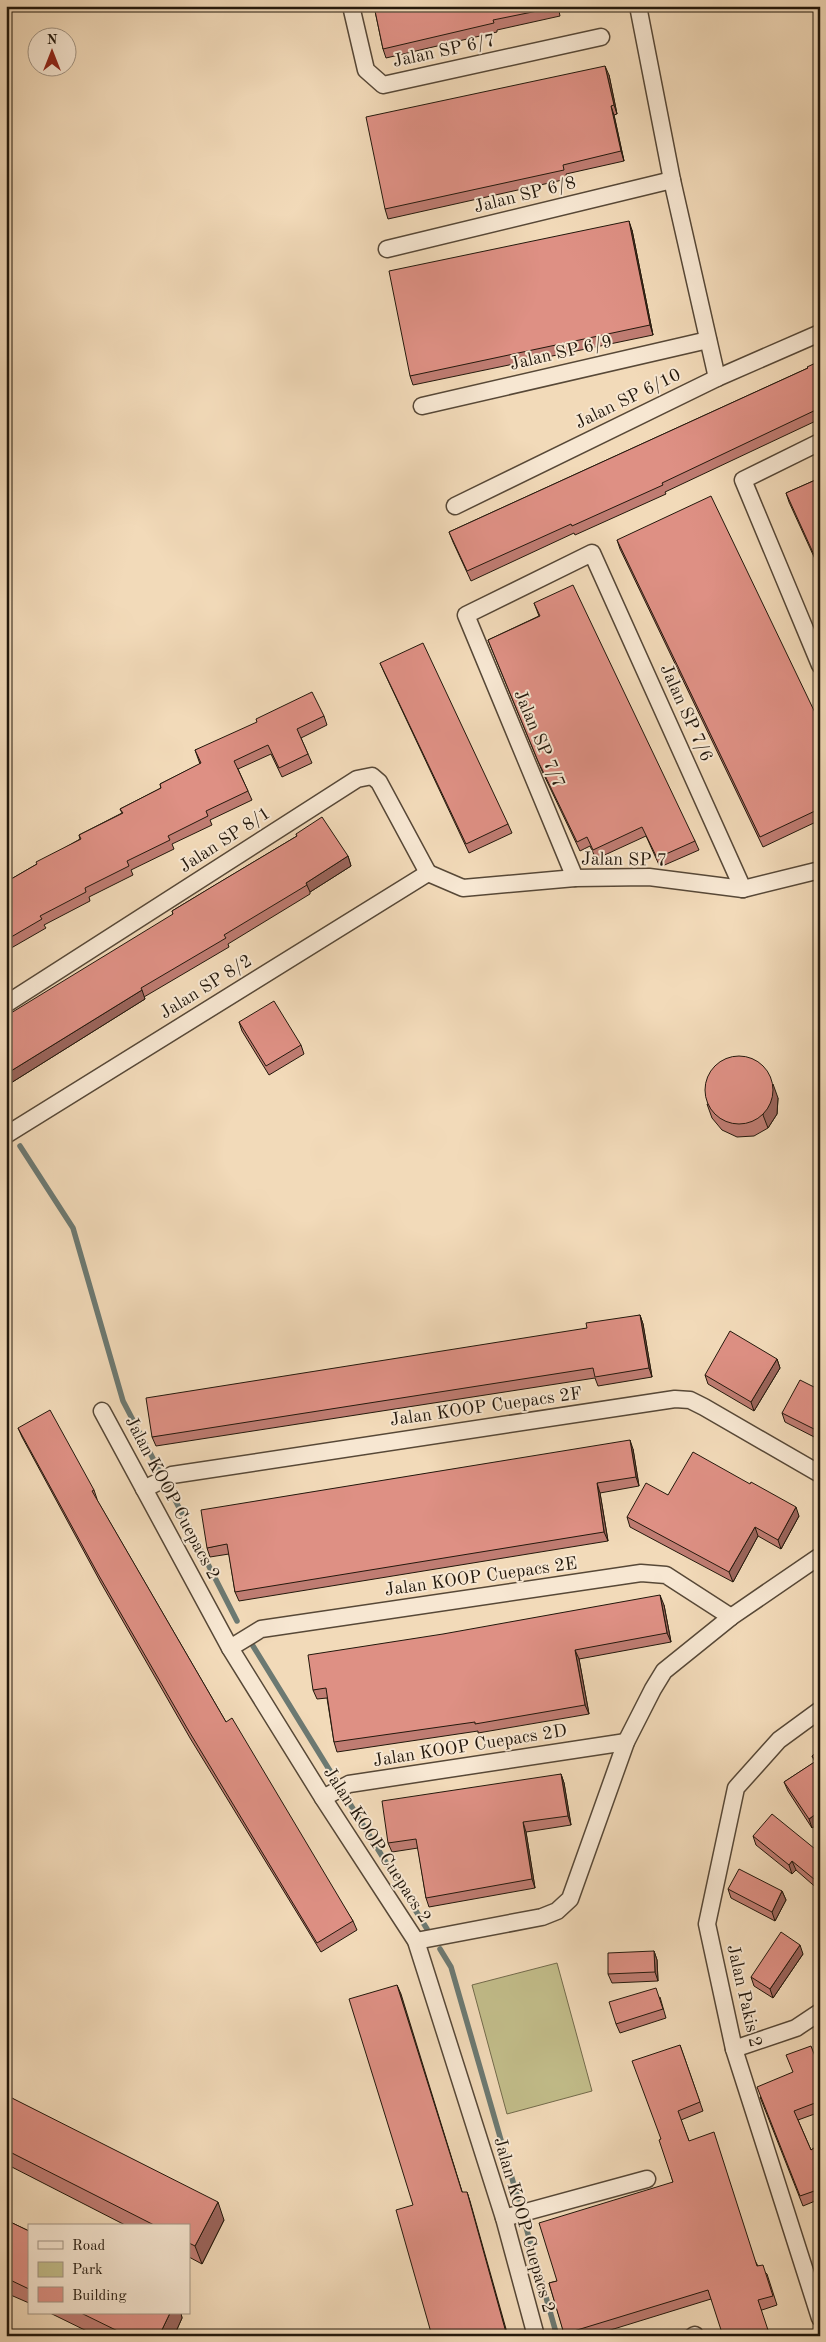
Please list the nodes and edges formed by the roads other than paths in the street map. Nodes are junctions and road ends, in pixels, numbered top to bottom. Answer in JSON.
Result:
{"nodes":[{"id":1,"x":351,"y":6,"type":"edge"},
{"id":2,"x":638,"y":6,"type":"edge"},
{"id":3,"x":601,"y":37,"type":"dead end"},
{"id":4,"x":672,"y":180,"type":"junction"},
{"id":5,"x":387,"y":249,"type":"dead end"},
{"id":6,"x":820,"y":333,"type":"edge"},
{"id":7,"x":708,"y":340,"type":"junction"},
{"id":8,"x":717,"y":378,"type":"junction"},
{"id":9,"x":422,"y":406,"type":"dead end"},
{"id":10,"x":820,"y":442,"type":"edge"},
{"id":11,"x":455,"y":506,"type":"dead end"},
{"id":12,"x":592,"y":553,"type":"joint"},
{"id":13,"x":820,"y":665,"type":"edge"},
{"id":14,"x":820,"y":870,"type":"edge"},
{"id":15,"x":428,"y":873,"type":"junction"},
{"id":16,"x":575,"y":878,"type":"junction"},
{"id":17,"x":743,"y":889,"type":"junction"},
{"id":18,"x":6,"y":1004,"type":"edge"},
{"id":19,"x":6,"y":1135,"type":"edge"},
{"id":20,"x":102,"y":1411,"type":"dead end"},
{"id":21,"x":820,"y":1474,"type":"edge"},
{"id":22,"x":144,"y":1489,"type":"junction"},
{"id":23,"x":820,"y":1556,"type":"edge"},
{"id":24,"x":731,"y":1617,"type":"junction"},
{"id":25,"x":230,"y":1648,"type":"junction"},
{"id":26,"x":820,"y":1710,"type":"edge"},
{"id":27,"x":626,"y":1742,"type":"junction"},
{"id":28,"x":323,"y":1798,"type":"junction"},
{"id":29,"x":416,"y":1941,"type":"junction"},
{"id":30,"x":820,"y":2012,"type":"edge"},
{"id":31,"x":734,"y":2049,"type":"junction"},
{"id":32,"x":647,"y":2179,"type":"dead end"},
{"id":33,"x":504,"y":2218,"type":"junction"},
{"id":34,"x":820,"y":2318,"type":"edge"},
{"id":35,"x":536,"y":2336,"type":"edge"}],
"edges":[{"from":1,"to":3,"type":"street","name":"Jalan SP 6/7"},
{"from":2,"to":4,"type":"street"},
{"from":4,"to":5,"type":"street","name":"Jalan SP 6/8"},
{"from":4,"to":7,"type":"street"},
{"from":6,"to":8,"type":"street","name":"Jalan SP 6/10"},
{"from":7,"to":8,"type":"street"},
{"from":7,"to":9,"type":"street","name":"Jalan SP 6/9"},
{"from":8,"to":11,"type":"street","name":"Jalan SP 6/10"},
{"from":10,"to":13,"type":"street"},
{"from":12,"to":16,"type":"street","name":"Jalan SP 7/7"},
{"from":12,"to":17,"type":"street","name":"Jalan SP 7/6"},
{"from":14,"to":17,"type":"street","name":"Jalan SP 7"},
{"from":15,"to":16,"type":"street","name":"Jalan SP 7"},
{"from":15,"to":18,"type":"street","name":"Jalan SP 8/1"},
{"from":15,"to":19,"type":"street","name":"Jalan SP 8/2"},
{"from":16,"to":17,"type":"street","name":"Jalan SP 7"},
{"from":20,"to":22,"type":"street","name":"Jalan KOOP Cuepacs 2"},
{"from":21,"to":22,"type":"street","name":"Jalan KOOP Cuepacs 2F"},
{"from":22,"to":25,"type":"street","name":"Jalan KOOP Cuepacs 2"},
{"from":23,"to":24,"type":"street"},
{"from":24,"to":25,"type":"street","name":"Jalan KOOP Cuepacs 2E"},
{"from":24,"to":27,"type":"street"},
{"from":25,"to":28,"type":"street","name":"Jalan KOOP Cuepacs 2"},
{"from":26,"to":31,"type":"street","name":"Jalan Pakis 2"},
{"from":27,"to":28,"type":"street","name":"Jalan KOOP Cuepacs 2D"},
{"from":27,"to":29,"type":"street"},
{"from":28,"to":29,"type":"street","name":"Jalan KOOP Cuepacs 2"},
{"from":29,"to":33,"type":"street","name":"Jalan KOOP Cuepacs 2"},
{"from":30,"to":31,"type":"street"},
{"from":31,"to":34,"type":"street","name":"Jalan Pakis 2"},
{"from":32,"to":33,"type":"street"},
{"from":33,"to":35,"type":"street","name":"Jalan KOOP Cuepacs 2"}]}
